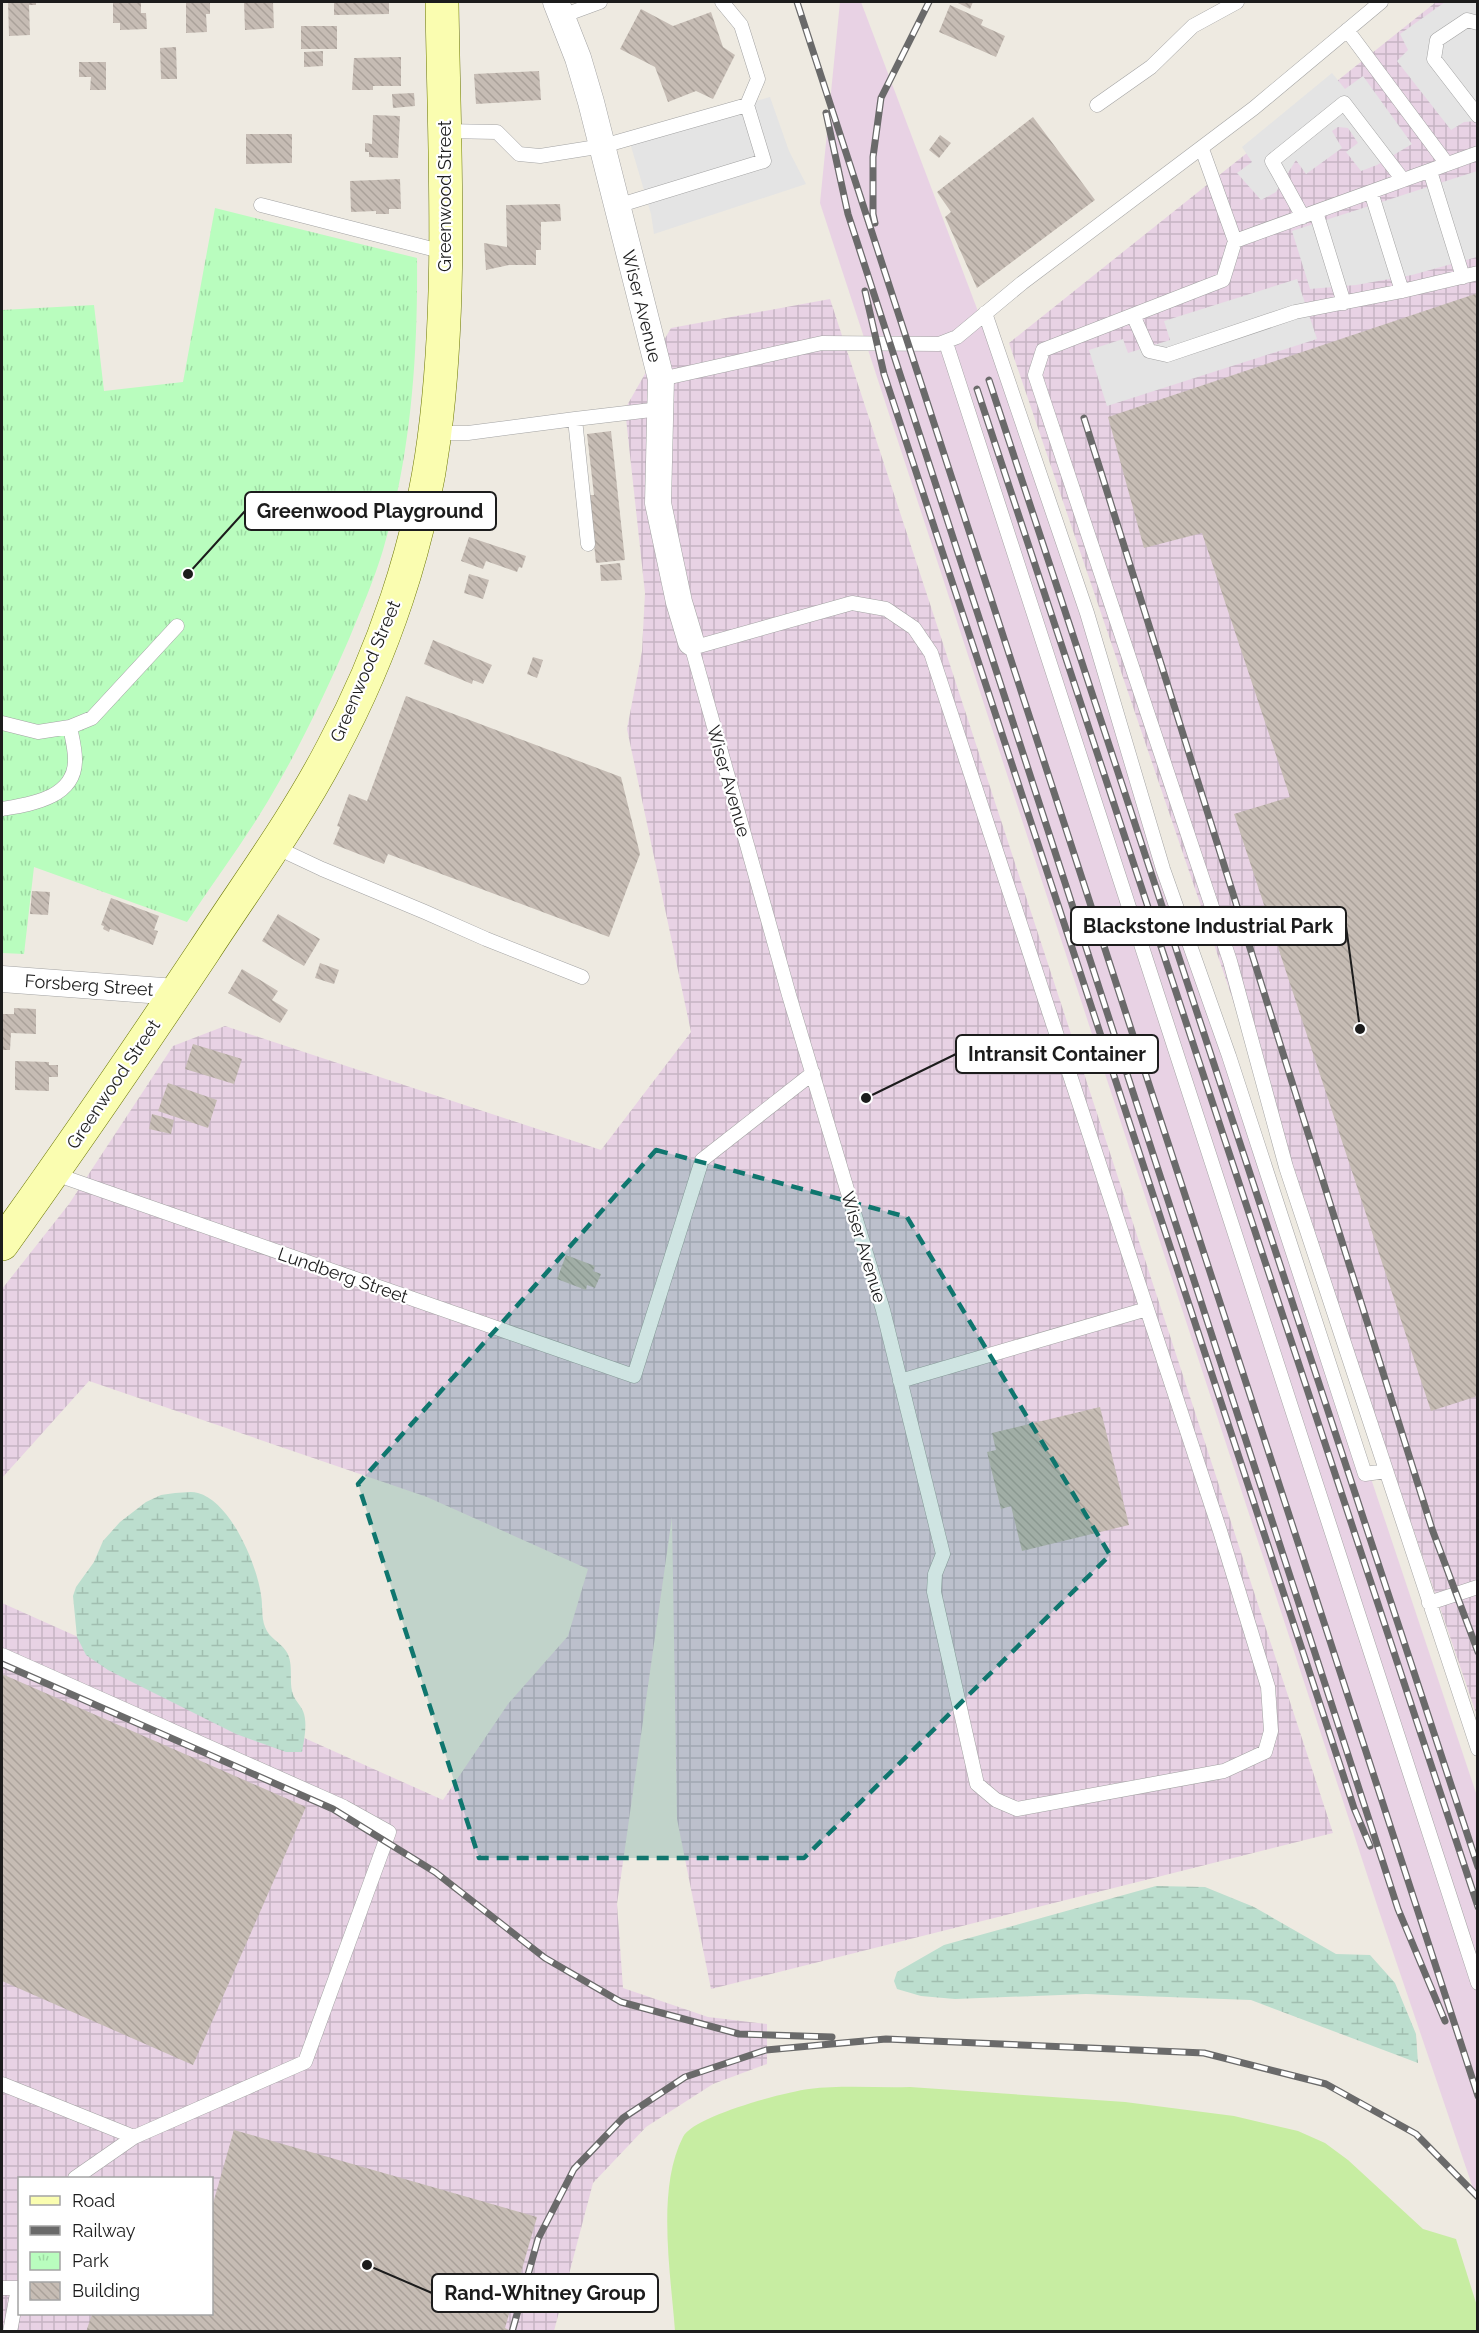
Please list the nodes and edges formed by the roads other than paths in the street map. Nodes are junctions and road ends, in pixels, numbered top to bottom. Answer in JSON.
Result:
{"nodes":[{"id":1,"x":442,"y":2,"type":"edge"},
{"id":2,"x":600,"y":2,"type":"edge"},
{"id":3,"x":722,"y":2,"type":"edge"},
{"id":4,"x":1237,"y":2,"type":"edge"},
{"id":5,"x":1381,"y":2,"type":"edge"},
{"id":6,"x":559,"y":9,"type":"edge"},
{"id":7,"x":1478,"y":23,"type":"edge"},
{"id":8,"x":1347,"y":30,"type":"junction"},
{"id":9,"x":747,"y":105,"type":"junction"},
{"id":10,"x":1097,"y":105,"type":"dead end"},
{"id":11,"x":1478,"y":116,"type":"edge"},
{"id":12,"x":444,"y":131,"type":"junction"},
{"id":13,"x":603,"y":146,"type":"junction"},
{"id":14,"x":1202,"y":149,"type":"junction"},
{"id":15,"x":1478,"y":153,"type":"edge"},
{"id":16,"x":1447,"y":164,"type":"junction"},
{"id":17,"x":1430,"y":171,"type":"junction"},
{"id":18,"x":1403,"y":180,"type":"junction"},
{"id":19,"x":1371,"y":192,"type":"junction"},
{"id":20,"x":261,"y":205,"type":"dead end"},
{"id":21,"x":617,"y":206,"type":"junction"},
{"id":22,"x":1316,"y":212,"type":"junction"},
{"id":23,"x":1303,"y":217,"type":"junction"},
{"id":24,"x":1236,"y":241,"type":"junction"},
{"id":25,"x":444,"y":252,"type":"junction"},
{"id":26,"x":1478,"y":273,"type":"edge"},
{"id":27,"x":1463,"y":277,"type":"junction"},
{"id":28,"x":1402,"y":291,"type":"junction"},
{"id":29,"x":1344,"y":303,"type":"junction"},
{"id":30,"x":985,"y":313,"type":"junction"},
{"id":31,"x":1133,"y":315,"type":"junction"},
{"id":32,"x":946,"y":343,"type":"junction"},
{"id":33,"x":661,"y":379,"type":"junction"},
{"id":34,"x":660,"y":409,"type":"junction"},
{"id":35,"x":575,"y":419,"type":"junction"},
{"id":36,"x":434,"y":433,"type":"junction"},
{"id":37,"x":588,"y":544,"type":"dead end"},
{"id":38,"x":177,"y":626,"type":"dead end"},
{"id":39,"x":691,"y":645,"type":"junction"},
{"id":40,"x":2,"y":723,"type":"edge"},
{"id":41,"x":70,"y":726,"type":"junction"},
{"id":42,"x":2,"y":809,"type":"edge"},
{"id":43,"x":273,"y":846,"type":"junction"},
{"id":44,"x":582,"y":977,"type":"dead end"},
{"id":45,"x":2,"y":979,"type":"edge"},
{"id":46,"x":176,"y":992,"type":"junction"},
{"id":47,"x":813,"y":1073,"type":"junction"},
{"id":48,"x":52,"y":1173,"type":"junction"},
{"id":49,"x":2,"y":1244,"type":"edge"},
{"id":50,"x":1147,"y":1309,"type":"junction"},
{"id":51,"x":900,"y":1381,"type":"junction"},
{"id":52,"x":1386,"y":1471,"type":"junction"},
{"id":53,"x":1478,"y":1587,"type":"edge"},
{"id":54,"x":1430,"y":1603,"type":"junction"},
{"id":55,"x":2,"y":1655,"type":"edge"},
{"id":56,"x":1478,"y":1749,"type":"edge"},
{"id":57,"x":1478,"y":1983,"type":"edge"},
{"id":58,"x":2,"y":2085,"type":"edge"},
{"id":59,"x":134,"y":2137,"type":"junction"},
{"id":60,"x":76,"y":2177,"type":"edge"},
{"id":61,"x":18,"y":2285,"type":"edge"},
{"id":62,"x":2,"y":2288,"type":"edge"},
{"id":63,"x":18,"y":2290,"type":"edge"},
{"id":64,"x":10,"y":2331,"type":"edge"}],
"edges":[{"from":1,"to":12,"type":"main road","name":"Greenwood Street"},
{"from":2,"to":6,"type":"lane"},
{"from":3,"to":9,"type":"lane"},
{"from":4,"to":10,"type":"lane"},
{"from":5,"to":8,"type":"lane"},
{"from":6,"to":13,"type":"street","name":"Wiser Avenue"},
{"from":7,"to":11,"type":"lane"},
{"from":8,"to":14,"type":"lane"},
{"from":8,"to":16,"type":"lane"},
{"from":9,"to":13,"type":"lane"},
{"from":9,"to":21,"type":"lane"},
{"from":12,"to":13,"type":"lane"},
{"from":12,"to":25,"type":"main road","name":"Greenwood Street"},
{"from":13,"to":21,"type":"street","name":"Wiser Avenue"},
{"from":14,"to":24,"type":"lane"},
{"from":14,"to":30,"type":"lane"},
{"from":15,"to":16,"type":"lane"},
{"from":16,"to":17,"type":"lane"},
{"from":17,"to":18,"type":"lane"},
{"from":17,"to":27,"type":"lane"},
{"from":18,"to":19,"type":"lane"},
{"from":18,"to":23,"type":"lane"},
{"from":19,"to":22,"type":"lane"},
{"from":19,"to":28,"type":"lane"},
{"from":20,"to":25,"type":"lane"},
{"from":21,"to":33,"type":"street","name":"Wiser Avenue"},
{"from":22,"to":23,"type":"lane"},
{"from":22,"to":29,"type":"lane"},
{"from":23,"to":24,"type":"lane"},
{"from":24,"to":31,"type":"lane"},
{"from":25,"to":36,"type":"main road","name":"Greenwood Street"},
{"from":26,"to":27,"type":"lane"},
{"from":27,"to":28,"type":"lane"},
{"from":28,"to":29,"type":"lane"},
{"from":29,"to":31,"type":"lane"},
{"from":30,"to":32,"type":"lane"},
{"from":30,"to":52,"type":"lane"},
{"from":31,"to":52,"type":"lane"},
{"from":32,"to":33,"type":"lane"},
{"from":32,"to":57,"type":"lane"},
{"from":33,"to":34,"type":"street","name":"Wiser Avenue"},
{"from":34,"to":35,"type":"lane"},
{"from":34,"to":39,"type":"street","name":"Wiser Avenue"},
{"from":35,"to":36,"type":"lane"},
{"from":35,"to":37,"type":"lane"},
{"from":36,"to":43,"type":"main road","name":"Greenwood Street"},
{"from":38,"to":41,"type":"lane"},
{"from":39,"to":47,"type":"lane","name":"Wiser Avenue"},
{"from":39,"to":50,"type":"lane"},
{"from":40,"to":41,"type":"lane"},
{"from":41,"to":42,"type":"lane"},
{"from":43,"to":44,"type":"lane"},
{"from":43,"to":46,"type":"main road","name":"Greenwood Street"},
{"from":45,"to":46,"type":"street","name":"Forsberg Street"},
{"from":46,"to":48,"type":"main road","name":"Greenwood Street"},
{"from":47,"to":48,"type":"lane","name":"Lundberg Street"},
{"from":47,"to":51,"type":"lane","name":"Wiser Avenue"},
{"from":48,"to":49,"type":"main road","name":"Greenwood Street"},
{"from":50,"to":51,"type":"lane"},
{"from":50,"to":51,"type":"lane","name":"Wiser Avenue"},
{"from":52,"to":54,"type":"lane"},
{"from":53,"to":54,"type":"lane"},
{"from":54,"to":56,"type":"lane"},
{"from":55,"to":59,"type":"lane"},
{"from":58,"to":59,"type":"lane"},
{"from":59,"to":60,"type":"lane"},
{"from":61,"to":62,"type":"lane"},
{"from":63,"to":64,"type":"lane"}]}
